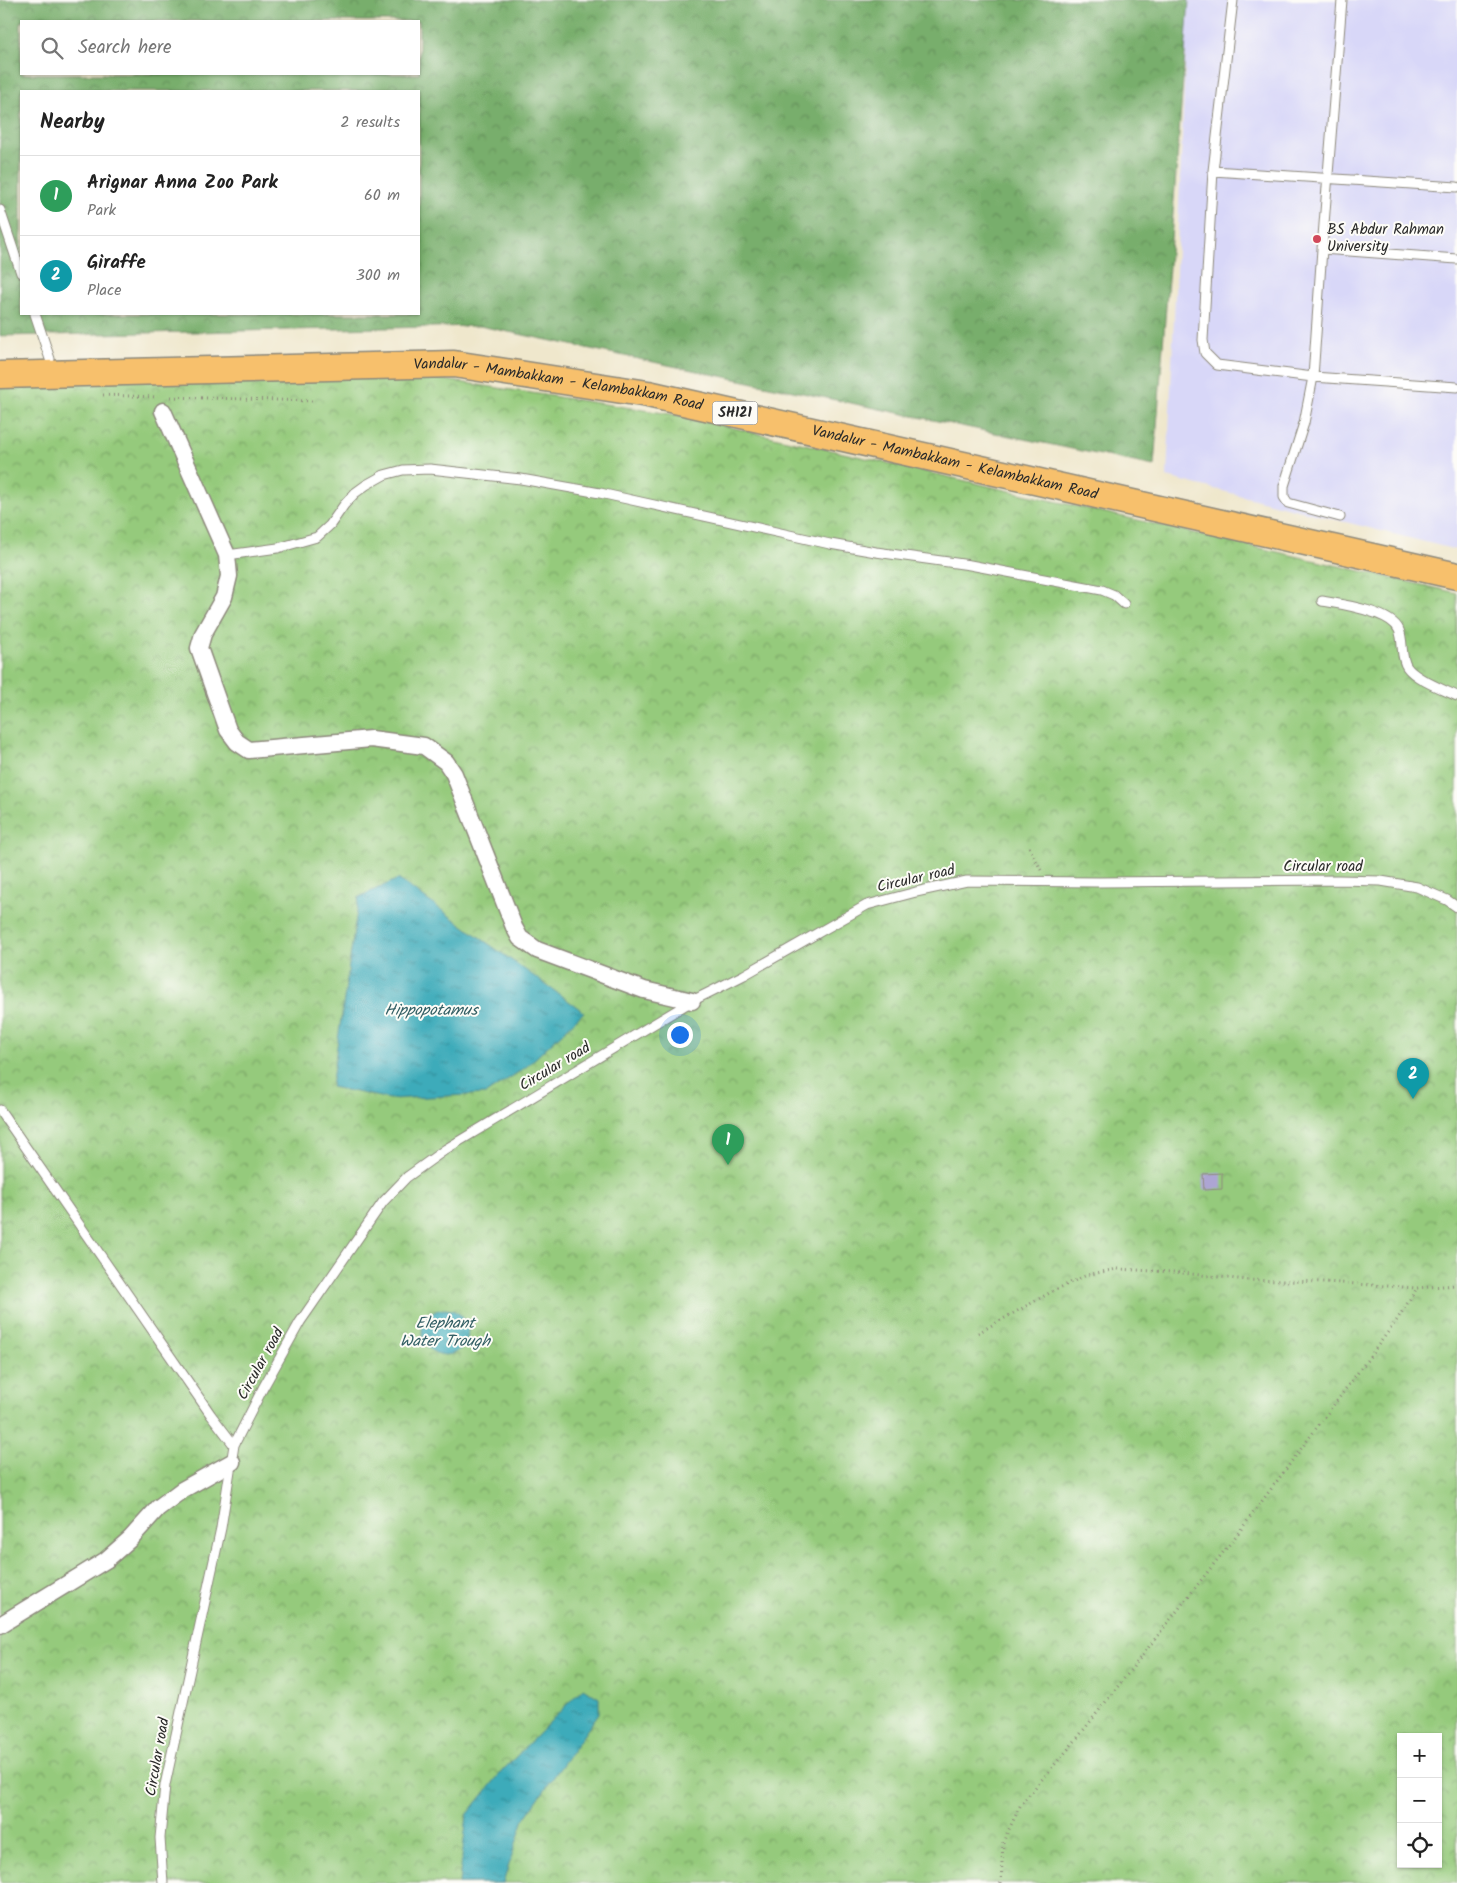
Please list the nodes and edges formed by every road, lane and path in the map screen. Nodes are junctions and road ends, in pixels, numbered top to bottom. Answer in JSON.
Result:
{"nodes":[{"id":1,"x":1233,"y":0,"type":"edge"},
{"id":2,"x":1342,"y":0,"type":"edge"},
{"id":3,"x":1213,"y":171,"type":"junction"},
{"id":4,"x":1328,"y":179,"type":"junction"},
{"id":5,"x":1457,"y":187,"type":"edge"},
{"id":6,"x":0,"y":210,"type":"edge"},
{"id":7,"x":1322,"y":249,"type":"junction"},
{"id":8,"x":1457,"y":258,"type":"edge"},
{"id":9,"x":20,"y":270,"type":"edge"},
{"id":10,"x":35,"y":315,"type":"edge"},
{"id":11,"x":50,"y":359,"type":"junction"},
{"id":12,"x":0,"y":360,"type":"edge"},
{"id":13,"x":0,"y":375,"type":"edge"},
{"id":14,"x":1313,"y":377,"type":"junction"},
{"id":15,"x":649,"y":386,"type":"junction"},
{"id":16,"x":1457,"y":387,"type":"edge"},
{"id":17,"x":164,"y":411,"type":"dead end"},
{"id":18,"x":1340,"y":517,"type":"dead end"},
{"id":19,"x":227,"y":555,"type":"junction"},
{"id":20,"x":1457,"y":561,"type":"edge"},
{"id":21,"x":1457,"y":576,"type":"edge"},
{"id":22,"x":1322,"y":601,"type":"dead end"},
{"id":23,"x":1124,"y":604,"type":"dead end"},
{"id":24,"x":1457,"y":696,"type":"edge"},
{"id":25,"x":1029,"y":848,"type":"dead end"},
{"id":26,"x":1048,"y":882,"type":"junction"},
{"id":27,"x":1457,"y":907,"type":"edge"},
{"id":28,"x":692,"y":1001,"type":"junction"},
{"id":29,"x":0,"y":1110,"type":"edge"},
{"id":30,"x":1457,"y":1285,"type":"edge"},
{"id":31,"x":1417,"y":1288,"type":"junction"},
{"id":32,"x":978,"y":1334,"type":"dead end"},
{"id":33,"x":234,"y":1445,"type":"junction"},
{"id":34,"x":232,"y":1462,"type":"junction"},
{"id":35,"x":0,"y":1625,"type":"edge"},
{"id":36,"x":163,"y":1883,"type":"edge"},
{"id":37,"x":1001,"y":1883,"type":"edge"}],
"edges":[{"from":1,"to":3,"type":"lane"},
{"from":2,"to":4,"type":"lane"},
{"from":3,"to":4,"type":"lane"},
{"from":3,"to":14,"type":"lane"},
{"from":4,"to":5,"type":"lane"},
{"from":4,"to":7,"type":"lane"},
{"from":6,"to":9,"type":"lane"},
{"from":7,"to":8,"type":"lane"},
{"from":7,"to":14,"type":"lane"},
{"from":10,"to":11,"type":"lane"},
{"from":11,"to":12,"type":"main road","name":"Vandalur - Mambakkam - Kelambakkam Road","number":"SH121"},
{"from":11,"to":15,"type":"main road","name":"Vandalur - Mambakkam - Kelambakkam Road","number":"SH121"},
{"from":13,"to":15,"type":"main road","name":"Vandalur - Mambakkam - Kelambakkam Road","number":"SH121"},
{"from":14,"to":16,"type":"lane"},
{"from":14,"to":18,"type":"lane"},
{"from":15,"to":20,"type":"main road","name":"Vandalur - Mambakkam - Kelambakkam Road","number":"SH121"},
{"from":15,"to":21,"type":"main road","name":"Vandalur - Mambakkam - Kelambakkam Road","number":"SH121"},
{"from":17,"to":19,"type":"street"},
{"from":19,"to":23,"type":"lane"},
{"from":19,"to":28,"type":"street"},
{"from":22,"to":24,"type":"lane"},
{"from":25,"to":26,"type":"path"},
{"from":26,"to":27,"type":"lane","name":"Circular road"},
{"from":26,"to":28,"type":"lane","name":"Circular road"},
{"from":28,"to":33,"type":"lane","name":"Circular road"},
{"from":29,"to":33,"type":"lane"},
{"from":30,"to":31,"type":"path"},
{"from":31,"to":32,"type":"path"},
{"from":31,"to":37,"type":"path"},
{"from":33,"to":34,"type":"lane","name":"Circular road"},
{"from":34,"to":35,"type":"street"},
{"from":34,"to":36,"type":"lane","name":"Circular road"}]}
